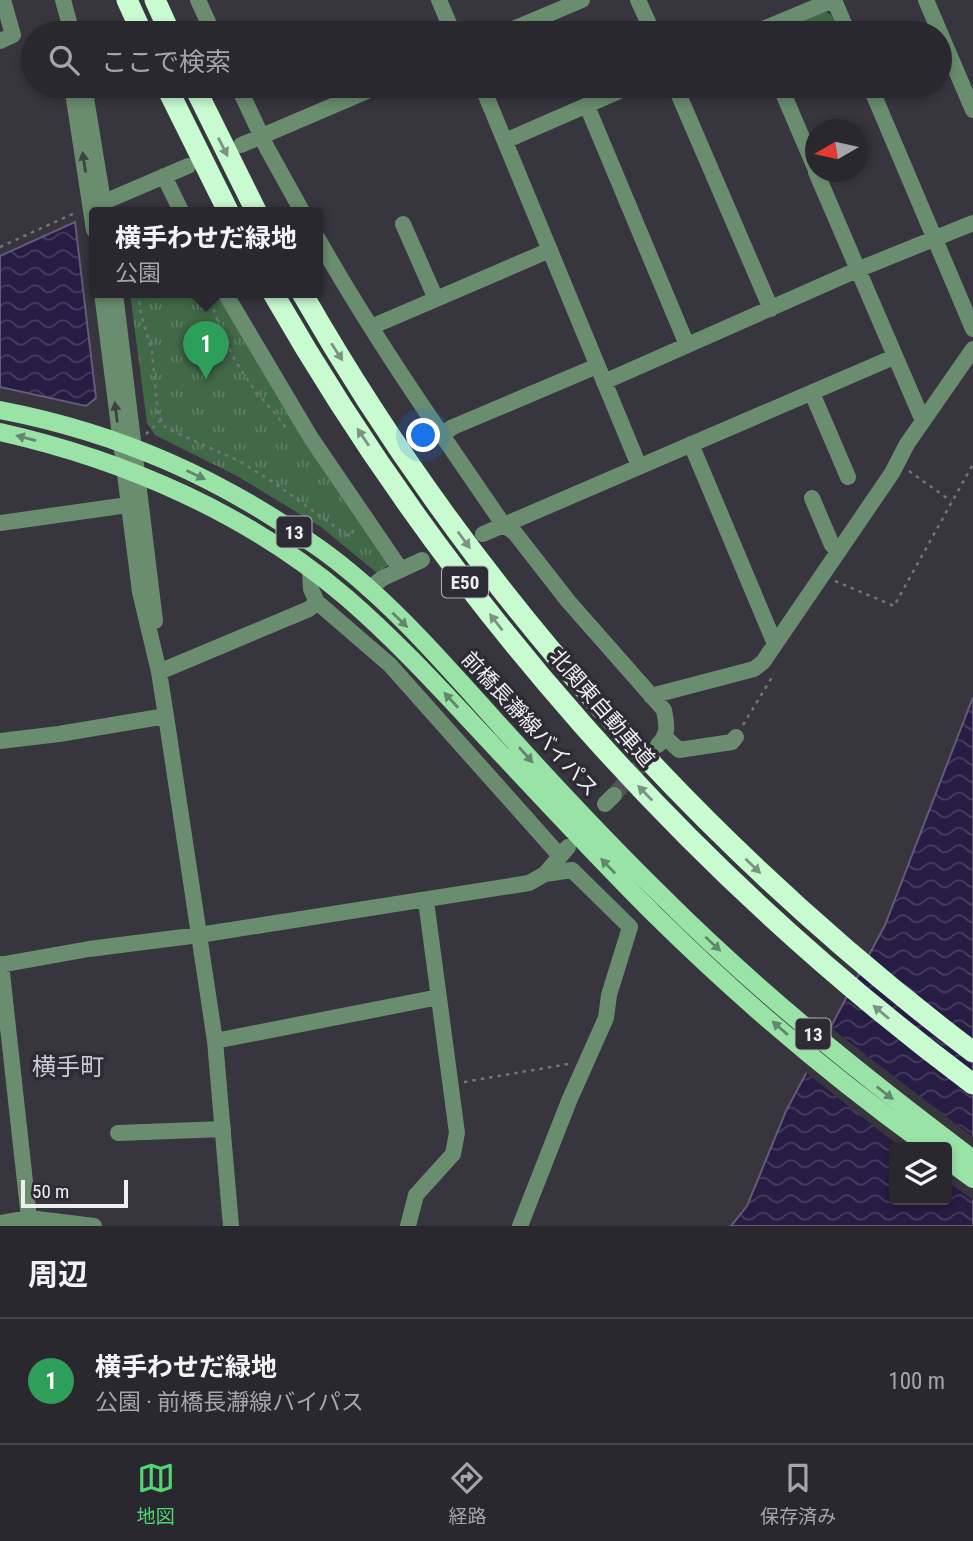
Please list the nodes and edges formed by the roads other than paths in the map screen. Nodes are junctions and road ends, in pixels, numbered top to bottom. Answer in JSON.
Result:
{"nodes":[{"id":1,"x":3,"y":0,"type":"edge"},
{"id":2,"x":53,"y":0,"type":"edge"},
{"id":3,"x":63,"y":0,"type":"edge"},
{"id":4,"x":128,"y":0,"type":"edge"},
{"id":5,"x":155,"y":0,"type":"edge"},
{"id":6,"x":198,"y":0,"type":"edge"},
{"id":7,"x":439,"y":0,"type":"edge"},
{"id":8,"x":582,"y":0,"type":"edge"},
{"id":9,"x":638,"y":0,"type":"edge"},
{"id":10,"x":833,"y":0,"type":"edge"},
{"id":11,"x":926,"y":0,"type":"edge"},
{"id":12,"x":550,"y":6,"type":"edge"},
{"id":13,"x":58,"y":21,"type":"edge"},
{"id":14,"x":69,"y":21,"type":"edge"},
{"id":15,"x":137,"y":21,"type":"edge"},
{"id":16,"x":165,"y":21,"type":"edge"},
{"id":17,"x":208,"y":21,"type":"edge"},
{"id":18,"x":448,"y":21,"type":"edge"},
{"id":19,"x":524,"y":21,"type":"edge"},
{"id":20,"x":648,"y":21,"type":"edge"},
{"id":21,"x":784,"y":21,"type":"edge"},
{"id":22,"x":843,"y":21,"type":"edge"},
{"id":23,"x":935,"y":21,"type":"edge"},
{"id":24,"x":0,"y":41,"type":"edge"},
{"id":25,"x":952,"y":61,"type":"edge"},
{"id":26,"x":74,"y":98,"type":"edge"},
{"id":27,"x":85,"y":98,"type":"edge"},
{"id":28,"x":172,"y":98,"type":"edge"},
{"id":29,"x":200,"y":98,"type":"edge"},
{"id":30,"x":244,"y":98,"type":"edge"},
{"id":31,"x":350,"y":98,"type":"edge"},
{"id":32,"x":487,"y":98,"type":"edge"},
{"id":33,"x":605,"y":98,"type":"edge"},
{"id":34,"x":680,"y":98,"type":"edge"},
{"id":35,"x":785,"y":98,"type":"edge"},
{"id":36,"x":875,"y":98,"type":"edge"},
{"id":37,"x":587,"y":106,"type":"junction"},
{"id":38,"x":973,"y":110,"type":"edge"},
{"id":39,"x":261,"y":135,"type":"junction"},
{"id":40,"x":505,"y":141,"type":"junction"},
{"id":41,"x":241,"y":145,"type":"dead end"},
{"id":42,"x":805,"y":145,"type":"edge"},
{"id":43,"x":188,"y":166,"type":"dead end"},
{"id":44,"x":164,"y":176,"type":"junction"},
{"id":45,"x":821,"y":182,"type":"edge"},
{"id":46,"x":96,"y":207,"type":"edge"},
{"id":47,"x":96,"y":207,"type":"edge"},
{"id":48,"x":98,"y":207,"type":"edge"},
{"id":49,"x":179,"y":207,"type":"edge"},
{"id":50,"x":226,"y":207,"type":"edge"},
{"id":51,"x":254,"y":207,"type":"edge"},
{"id":52,"x":300,"y":207,"type":"edge"},
{"id":53,"x":973,"y":223,"type":"edge"},
{"id":54,"x":403,"y":224,"type":"dead end"},
{"id":55,"x":935,"y":240,"type":"junction"},
{"id":56,"x":323,"y":247,"type":"edge"},
{"id":57,"x":550,"y":250,"type":"junction"},
{"id":58,"x":857,"y":270,"type":"junction"},
{"id":59,"x":103,"y":298,"type":"edge"},
{"id":60,"x":116,"y":298,"type":"edge"},
{"id":61,"x":228,"y":298,"type":"edge"},
{"id":62,"x":276,"y":298,"type":"edge"},
{"id":63,"x":305,"y":298,"type":"edge"},
{"id":64,"x":436,"y":299,"type":"junction"},
{"id":65,"x":771,"y":309,"type":"junction"},
{"id":66,"x":370,"y":327,"type":"junction"},
{"id":67,"x":973,"y":329,"type":"edge"},
{"id":68,"x":687,"y":345,"type":"junction"},
{"id":69,"x":973,"y":349,"type":"edge"},
{"id":70,"x":894,"y":358,"type":"junction"},
{"id":71,"x":597,"y":366,"type":"junction"},
{"id":72,"x":604,"y":382,"type":"junction"},
{"id":73,"x":811,"y":393,"type":"junction"},
{"id":74,"x":0,"y":410,"type":"edge"},
{"id":75,"x":923,"y":422,"type":"junction"},
{"id":76,"x":0,"y":432,"type":"edge"},
{"id":77,"x":441,"y":435,"type":"junction"},
{"id":78,"x":133,"y":441,"type":"junction"},
{"id":79,"x":691,"y":444,"type":"junction"},
{"id":80,"x":639,"y":466,"type":"junction"},
{"id":81,"x":130,"y":471,"type":"junction"},
{"id":82,"x":848,"y":477,"type":"dead end"},
{"id":83,"x":812,"y":498,"type":"dead end"},
{"id":84,"x":128,"y":505,"type":"junction"},
{"id":85,"x":0,"y":523,"type":"edge"},
{"id":86,"x":503,"y":524,"type":"junction"},
{"id":87,"x":483,"y":534,"type":"dead end"},
{"id":88,"x":839,"y":551,"type":"junction"},
{"id":89,"x":422,"y":561,"type":"dead end"},
{"id":90,"x":401,"y":570,"type":"junction"},
{"id":91,"x":310,"y":571,"type":"junction"},
{"id":92,"x":368,"y":589,"type":"junction"},
{"id":93,"x":317,"y":602,"type":"junction"},
{"id":94,"x":775,"y":644,"type":"junction"},
{"id":95,"x":159,"y":672,"type":"junction"},
{"id":96,"x":651,"y":696,"type":"junction"},
{"id":97,"x":166,"y":716,"type":"junction"},
{"id":98,"x":736,"y":737,"type":"dead end"},
{"id":99,"x":0,"y":741,"type":"edge"},
{"id":100,"x":545,"y":874,"type":"junction"},
{"id":101,"x":426,"y":901,"type":"junction"},
{"id":102,"x":199,"y":935,"type":"junction"},
{"id":103,"x":0,"y":965,"type":"edge"},
{"id":104,"x":439,"y":997,"type":"junction"},
{"id":105,"x":215,"y":1041,"type":"junction"},
{"id":106,"x":973,"y":1052,"type":"edge"},
{"id":107,"x":973,"y":1084,"type":"edge"},
{"id":108,"x":223,"y":1129,"type":"junction"},
{"id":109,"x":118,"y":1133,"type":"dead end"},
{"id":110,"x":922,"y":1142,"type":"edge"},
{"id":111,"x":973,"y":1159,"type":"edge"},
{"id":112,"x":952,"y":1164,"type":"edge"},
{"id":113,"x":973,"y":1180,"type":"edge"},
{"id":114,"x":29,"y":1218,"type":"junction"},
{"id":115,"x":0,"y":1223,"type":"edge"},
{"id":116,"x":94,"y":1226,"type":"edge"},
{"id":117,"x":231,"y":1226,"type":"edge"},
{"id":118,"x":408,"y":1226,"type":"edge"},
{"id":119,"x":520,"y":1226,"type":"edge"}],
"edges":[{"from":1,"to":24,"type":"street"},
{"from":2,"to":13,"type":"street"},
{"from":3,"to":14,"type":"street"},
{"from":4,"to":15,"type":"highway"},
{"from":5,"to":16,"type":"highway"},
{"from":6,"to":17,"type":"street"},
{"from":7,"to":18,"type":"street"},
{"from":8,"to":12,"type":"street"},
{"from":9,"to":20,"type":"street"},
{"from":10,"to":21,"type":"street"},
{"from":10,"to":22,"type":"street"},
{"from":11,"to":23,"type":"street"},
{"from":12,"to":19,"type":"street"},
{"from":25,"to":38,"type":"street"},
{"from":46,"to":26,"type":"street","one_way":true},
{"from":27,"to":47,"type":"street"},
{"from":28,"to":50,"type":"highway"},
{"from":29,"to":51,"type":"highway","one_way":true},
{"from":30,"to":39,"type":"street"},
{"from":31,"to":39,"type":"street"},
{"from":32,"to":40,"type":"street"},
{"from":33,"to":37,"type":"street"},
{"from":34,"to":65,"type":"street"},
{"from":35,"to":42,"type":"street"},
{"from":36,"to":55,"type":"street"},
{"from":37,"to":40,"type":"street"},
{"from":37,"to":68,"type":"street"},
{"from":39,"to":41,"type":"street"},
{"from":39,"to":52,"type":"street"},
{"from":40,"to":57,"type":"street"},
{"from":43,"to":44,"type":"street"},
{"from":44,"to":48,"type":"street"},
{"from":44,"to":49,"type":"street"},
{"from":45,"to":58,"type":"street"},
{"from":53,"to":55,"type":"street"},
{"from":54,"to":64,"type":"street"},
{"from":55,"to":58,"type":"street"},
{"from":55,"to":67,"type":"street"},
{"from":56,"to":66,"type":"street"},
{"from":57,"to":64,"type":"street"},
{"from":57,"to":71,"type":"street"},
{"from":58,"to":65,"type":"street"},
{"from":58,"to":70,"type":"street"},
{"from":78,"to":59,"type":"street","one_way":true},
{"from":60,"to":78,"type":"street"},
{"from":61,"to":90,"type":"street"},
{"from":107,"to":62,"type":"highway","name":"北関東自動車道","number":"E50","one_way":true},
{"from":63,"to":106,"type":"highway","name":"北関東自動車道","number":"E50","one_way":true},
{"from":64,"to":66,"type":"street"},
{"from":65,"to":68,"type":"street"},
{"from":66,"to":77,"type":"street"},
{"from":68,"to":72,"type":"street"},
{"from":69,"to":75,"type":"street"},
{"from":70,"to":73,"type":"street"},
{"from":70,"to":75,"type":"street"},
{"from":71,"to":72,"type":"street"},
{"from":71,"to":77,"type":"street"},
{"from":72,"to":80,"type":"street"},
{"from":73,"to":79,"type":"street"},
{"from":73,"to":82,"type":"street"},
{"from":74,"to":78,"type":"main road","name":"前橋長瀞線バイパス","number":"13"},
{"from":75,"to":88,"type":"street"},
{"from":81,"to":76,"type":"main road","name":"前橋長瀞線バイパス","number":"13","one_way":true},
{"from":77,"to":86,"type":"street"},
{"from":78,"to":81,"type":"street"},
{"from":78,"to":92,"type":"main road","name":"前橋長瀞線バイパス","number":"13","one_way":true},
{"from":79,"to":80,"type":"street"},
{"from":79,"to":94,"type":"street"},
{"from":80,"to":86,"type":"street"},
{"from":81,"to":84,"type":"street"},
{"from":81,"to":91,"type":"main road","name":"前橋長瀞線バイパス","number":"13"},
{"from":81,"to":95,"type":"street"},
{"from":83,"to":88,"type":"street"},
{"from":84,"to":85,"type":"street"},
{"from":84,"to":95,"type":"street"},
{"from":86,"to":87,"type":"street"},
{"from":86,"to":96,"type":"street"},
{"from":88,"to":94,"type":"street"},
{"from":89,"to":90,"type":"street"},
{"from":90,"to":92,"type":"street"},
{"from":91,"to":93,"type":"street"},
{"from":110,"to":91,"type":"main road","name":"前橋長瀞線バイパス","number":"13","one_way":true},
{"from":92,"to":111,"type":"main road","name":"前橋長瀞線バイパス","number":"13","one_way":true},
{"from":93,"to":95,"type":"street"},
{"from":93,"to":100,"type":"street"},
{"from":94,"to":96,"type":"street"},
{"from":95,"to":97,"type":"street"},
{"from":96,"to":98,"type":"street"},
{"from":97,"to":99,"type":"street"},
{"from":97,"to":102,"type":"street"},
{"from":100,"to":101,"type":"street"},
{"from":100,"to":119,"type":"street"},
{"from":101,"to":102,"type":"street"},
{"from":101,"to":104,"type":"street"},
{"from":102,"to":103,"type":"street"},
{"from":102,"to":105,"type":"street"},
{"from":103,"to":114,"type":"street"},
{"from":104,"to":105,"type":"street"},
{"from":104,"to":118,"type":"street"},
{"from":105,"to":108,"type":"street"},
{"from":108,"to":109,"type":"street"},
{"from":108,"to":117,"type":"street"},
{"from":112,"to":113,"type":"main road"},
{"from":114,"to":115,"type":"street"},
{"from":114,"to":116,"type":"street"}]}
